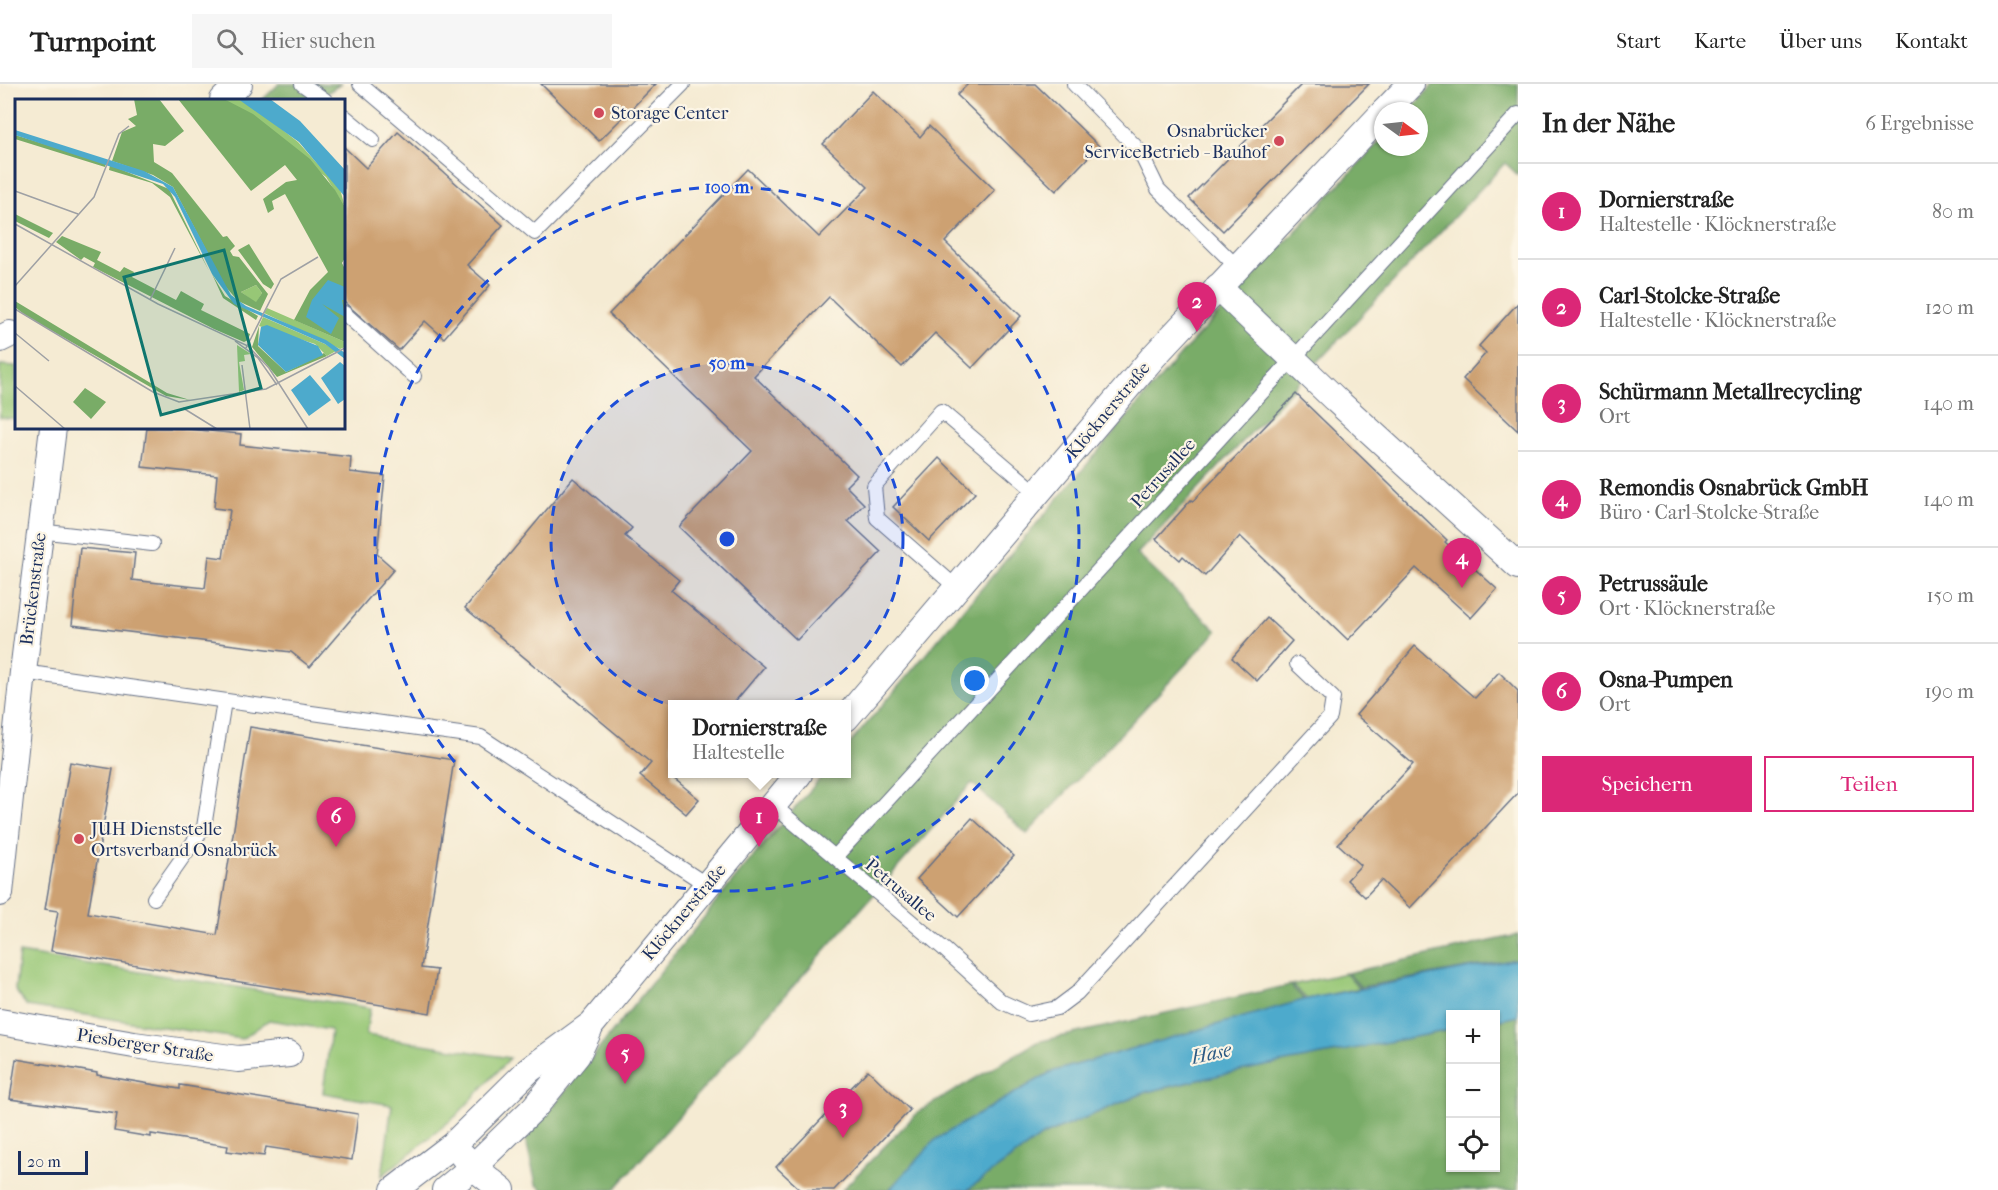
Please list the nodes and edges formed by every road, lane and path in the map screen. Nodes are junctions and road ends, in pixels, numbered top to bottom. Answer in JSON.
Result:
{"nodes":[{"id":1,"x":239,"y":84,"type":"edge"},
{"id":2,"x":360,"y":84,"type":"edge"},
{"id":3,"x":683,"y":84,"type":"edge"},
{"id":4,"x":1074,"y":84,"type":"edge"},
{"id":5,"x":1411,"y":84,"type":"edge"},
{"id":6,"x":311,"y":86,"type":"edge"},
{"id":7,"x":224,"y":99,"type":"edge"},
{"id":8,"x":324,"y":99,"type":"edge"},
{"id":9,"x":1394,"y":102,"type":"edge"},
{"id":10,"x":1518,"y":114,"type":"edge"},
{"id":11,"x":345,"y":117,"type":"edge"},
{"id":12,"x":1374,"y":123,"type":"edge"},
{"id":13,"x":373,"y":140,"type":"dead end"},
{"id":14,"x":1237,"y":267,"type":"junction"},
{"id":15,"x":1218,"y":287,"type":"junction"},
{"id":16,"x":345,"y":315,"type":"edge"},
{"id":17,"x":1292,"y":359,"type":"junction"},
{"id":18,"x":414,"y":376,"type":"dead end"},
{"id":19,"x":53,"y":429,"type":"edge"},
{"id":20,"x":1037,"y":494,"type":"junction"},
{"id":21,"x":39,"y":531,"type":"junction"},
{"id":22,"x":152,"y":544,"type":"dead end"},
{"id":23,"x":1518,"y":566,"type":"edge"},
{"id":24,"x":957,"y":588,"type":"junction"},
{"id":25,"x":1297,"y":664,"type":"dead end"},
{"id":26,"x":23,"y":672,"type":"junction"},
{"id":27,"x":224,"y":701,"type":"junction"},
{"id":28,"x":851,"y":712,"type":"edge"},
{"id":29,"x":797,"y":778,"type":"edge"},
{"id":30,"x":773,"y":805,"type":"junction"},
{"id":31,"x":835,"y":857,"type":"junction"},
{"id":32,"x":706,"y":885,"type":"junction"},
{"id":33,"x":0,"y":893,"type":"edge"},
{"id":34,"x":154,"y":898,"type":"dead end"},
{"id":35,"x":0,"y":1022,"type":"edge"},
{"id":36,"x":591,"y":1024,"type":"junction"},
{"id":37,"x":290,"y":1053,"type":"dead end"},
{"id":38,"x":453,"y":1145,"type":"junction"},
{"id":39,"x":473,"y":1167,"type":"junction"},
{"id":40,"x":394,"y":1190,"type":"edge"},
{"id":41,"x":445,"y":1190,"type":"edge"},
{"id":42,"x":502,"y":1190,"type":"edge"}],
"edges":[{"from":1,"to":7,"type":"street"},
{"from":2,"to":3,"type":"lane"},
{"from":4,"to":14,"type":"lane"},
{"from":5,"to":9,"type":"street","name":"Klöcknerstraße"},
{"from":6,"to":8,"type":"lane"},
{"from":10,"to":17,"type":"lane","name":"Petrusallee"},
{"from":11,"to":13,"type":"lane"},
{"from":12,"to":14,"type":"street","name":"Klöcknerstraße"},
{"from":14,"to":15,"type":"street","name":"Klöcknerstraße"},
{"from":15,"to":17,"type":"street"},
{"from":15,"to":20,"type":"street","name":"Klöcknerstraße"},
{"from":16,"to":18,"type":"lane"},
{"from":17,"to":23,"type":"street"},
{"from":17,"to":31,"type":"lane","name":"Petrusallee"},
{"from":19,"to":21,"type":"street","name":"Brückenstraße"},
{"from":20,"to":24,"type":"street","name":"Klöcknerstraße"},
{"from":20,"to":24,"type":"lane"},
{"from":21,"to":22,"type":"lane"},
{"from":21,"to":26,"type":"street","name":"Brückenstraße"},
{"from":24,"to":28,"type":"street","name":"Klöcknerstraße"},
{"from":25,"to":31,"type":"lane","name":"Petrusallee"},
{"from":26,"to":27,"type":"lane"},
{"from":26,"to":33,"type":"street","name":"Brückenstraße"},
{"from":27,"to":32,"type":"lane"},
{"from":27,"to":34,"type":"lane"},
{"from":29,"to":30,"type":"street","name":"Klöcknerstraße"},
{"from":30,"to":31,"type":"lane","name":"Petrusallee"},
{"from":30,"to":32,"type":"street","name":"Klöcknerstraße"},
{"from":32,"to":36,"type":"street","name":"Klöcknerstraße"},
{"from":35,"to":37,"type":"street","name":"Piesberger Straße"},
{"from":36,"to":38,"type":"street","name":"Klöcknerstraße"},
{"from":36,"to":39,"type":"street","name":"Klöcknerstraße"},
{"from":38,"to":39,"type":"street"},
{"from":38,"to":40,"type":"street","name":"Klöcknerstraße"},
{"from":39,"to":41,"type":"street","name":"Klöcknerstraße"},
{"from":39,"to":42,"type":"street"}]}
